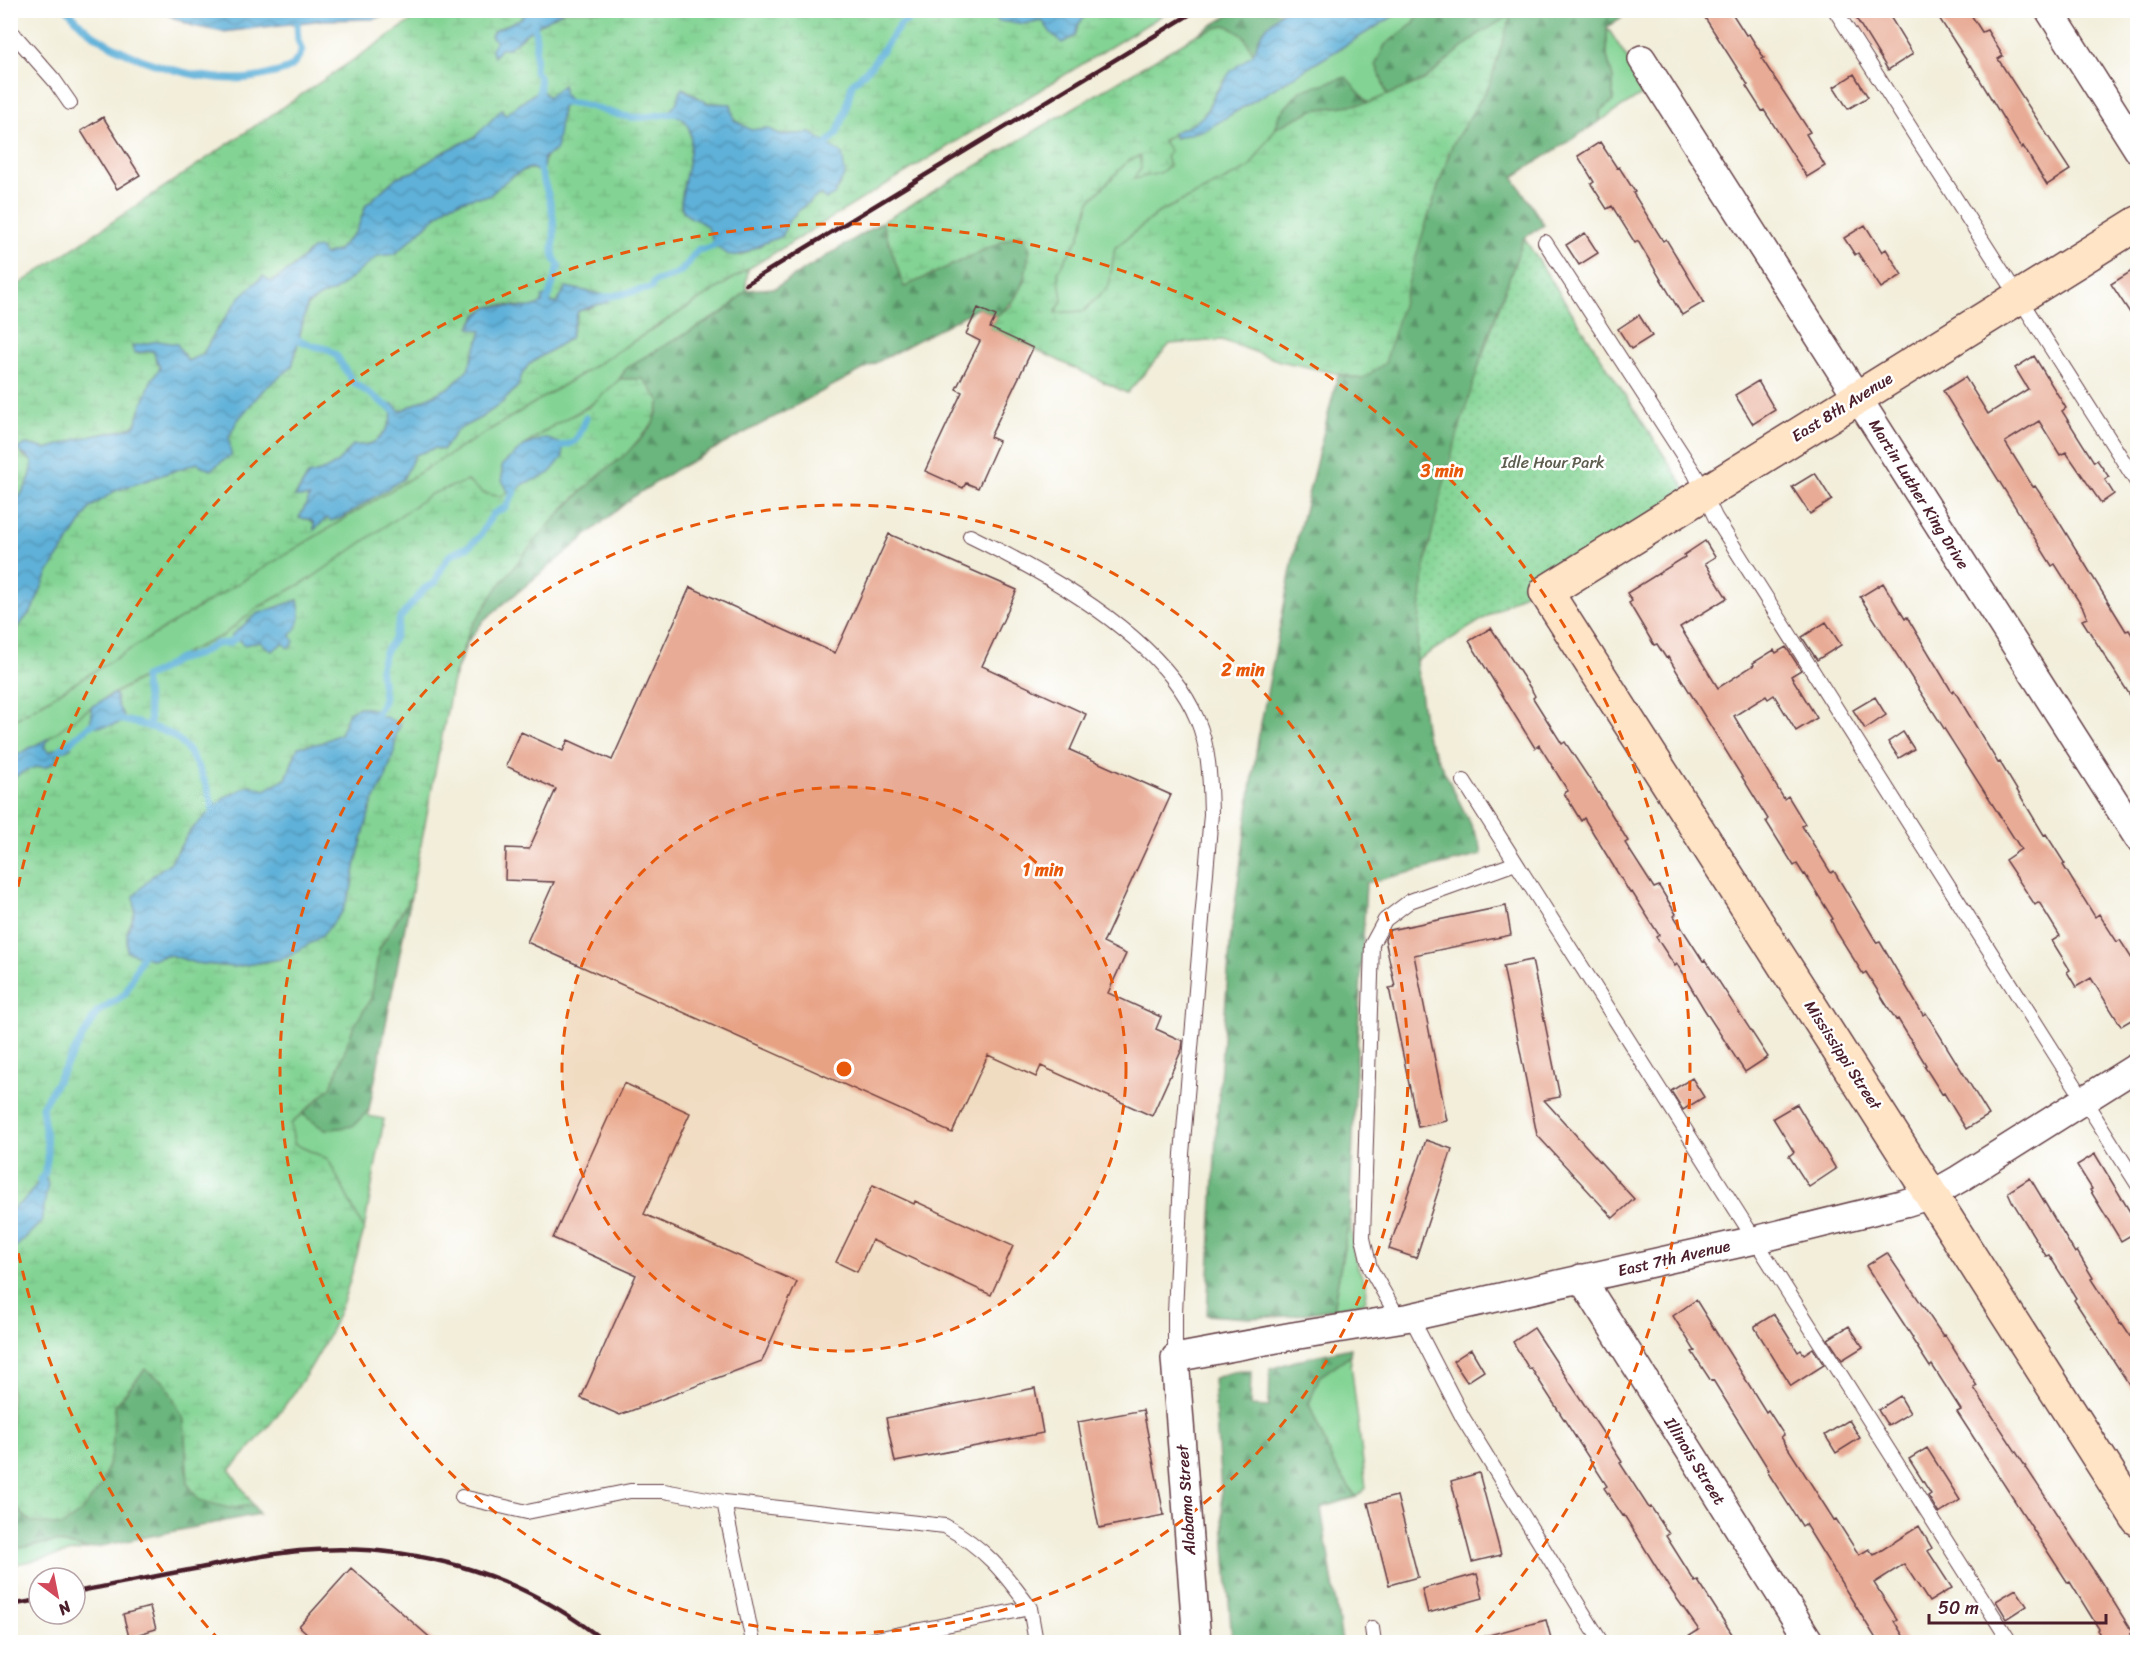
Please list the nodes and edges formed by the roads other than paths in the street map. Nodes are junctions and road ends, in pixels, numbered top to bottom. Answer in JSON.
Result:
{"nodes":[{"id":1,"x":1835,"y":10,"type":"edge"},
{"id":2,"x":2049,"y":10,"type":"edge"},
{"id":3,"x":10,"y":30,"type":"edge"},
{"id":4,"x":1642,"y":59,"type":"dead end"},
{"id":5,"x":70,"y":103,"type":"dead end"},
{"id":6,"x":2138,"y":150,"type":"edge"},
{"id":7,"x":2138,"y":223,"type":"edge"},
{"id":8,"x":1545,"y":242,"type":"dead end"},
{"id":9,"x":2018,"y":297,"type":"junction"},
{"id":10,"x":1857,"y":397,"type":"junction"},
{"id":11,"x":2138,"y":484,"type":"edge"},
{"id":12,"x":1703,"y":494,"type":"junction"},
{"id":13,"x":970,"y":536,"type":"dead end"},
{"id":14,"x":1546,"y":592,"type":"joint"},
{"id":15,"x":1464,"y":781,"type":"dead end"},
{"id":16,"x":2138,"y":838,"type":"edge"},
{"id":17,"x":1516,"y":863,"type":"junction"},
{"id":18,"x":2138,"y":1066,"type":"edge"},
{"id":19,"x":2083,"y":1100,"type":"junction"},
{"id":20,"x":2138,"y":1185,"type":"edge"},
{"id":21,"x":1931,"y":1195,"type":"junction"},
{"id":22,"x":1755,"y":1240,"type":"junction"},
{"id":23,"x":1581,"y":1278,"type":"junction"},
{"id":24,"x":1405,"y":1318,"type":"junction"},
{"id":25,"x":1175,"y":1358,"type":"junction"},
{"id":26,"x":462,"y":1497,"type":"dead end"},
{"id":27,"x":724,"y":1502,"type":"junction"},
{"id":28,"x":2138,"y":1519,"type":"edge"},
{"id":29,"x":1030,"y":1608,"type":"junction"},
{"id":30,"x":1372,"y":1628,"type":"dead end"},
{"id":31,"x":931,"y":1636,"type":"edge"},
{"id":32,"x":753,"y":1642,"type":"edge"},
{"id":33,"x":861,"y":1642,"type":"edge"},
{"id":34,"x":1036,"y":1642,"type":"edge"},
{"id":35,"x":1197,"y":1642,"type":"edge"},
{"id":36,"x":1374,"y":1642,"type":"edge"},
{"id":37,"x":1601,"y":1642,"type":"edge"},
{"id":38,"x":1810,"y":1642,"type":"edge"},
{"id":39,"x":2010,"y":1642,"type":"edge"}],
"edges":[{"from":1,"to":9,"type":"lane"},
{"from":2,"to":6,"type":"street"},
{"from":3,"to":5,"type":"lane"},
{"from":4,"to":10,"type":"street","name":"Martin Luther King Drive"},
{"from":7,"to":9,"type":"street","name":"East 8th Avenue"},
{"from":8,"to":12,"type":"lane"},
{"from":9,"to":10,"type":"street","name":"East 8th Avenue"},
{"from":9,"to":11,"type":"lane"},
{"from":10,"to":12,"type":"street","name":"East 8th Avenue"},
{"from":10,"to":16,"type":"street","name":"Martin Luther King Drive"},
{"from":12,"to":14,"type":"street","name":"East 8th Avenue"},
{"from":12,"to":19,"type":"lane"},
{"from":13,"to":25,"type":"lane"},
{"from":14,"to":21,"type":"street","name":"Mississippi Street"},
{"from":15,"to":17,"type":"lane"},
{"from":17,"to":22,"type":"lane"},
{"from":17,"to":24,"type":"lane"},
{"from":18,"to":19,"type":"street","name":"East 7th Avenue"},
{"from":19,"to":20,"type":"lane"},
{"from":19,"to":21,"type":"street","name":"East 7th Avenue"},
{"from":21,"to":22,"type":"street","name":"East 7th Avenue"},
{"from":21,"to":28,"type":"street","name":"Mississippi Street"},
{"from":22,"to":23,"type":"street","name":"East 7th Avenue"},
{"from":22,"to":39,"type":"lane"},
{"from":23,"to":24,"type":"street","name":"East 7th Avenue"},
{"from":23,"to":38,"type":"street","name":"Illinois Street"},
{"from":24,"to":25,"type":"street","name":"East 7th Avenue"},
{"from":24,"to":37,"type":"lane"},
{"from":25,"to":35,"type":"street","name":"Alabama Street"},
{"from":26,"to":27,"type":"lane"},
{"from":27,"to":29,"type":"lane"},
{"from":27,"to":32,"type":"lane"},
{"from":29,"to":31,"type":"lane"},
{"from":29,"to":34,"type":"lane"},
{"from":30,"to":36,"type":"lane"},
{"from":31,"to":33,"type":"lane"}]}
